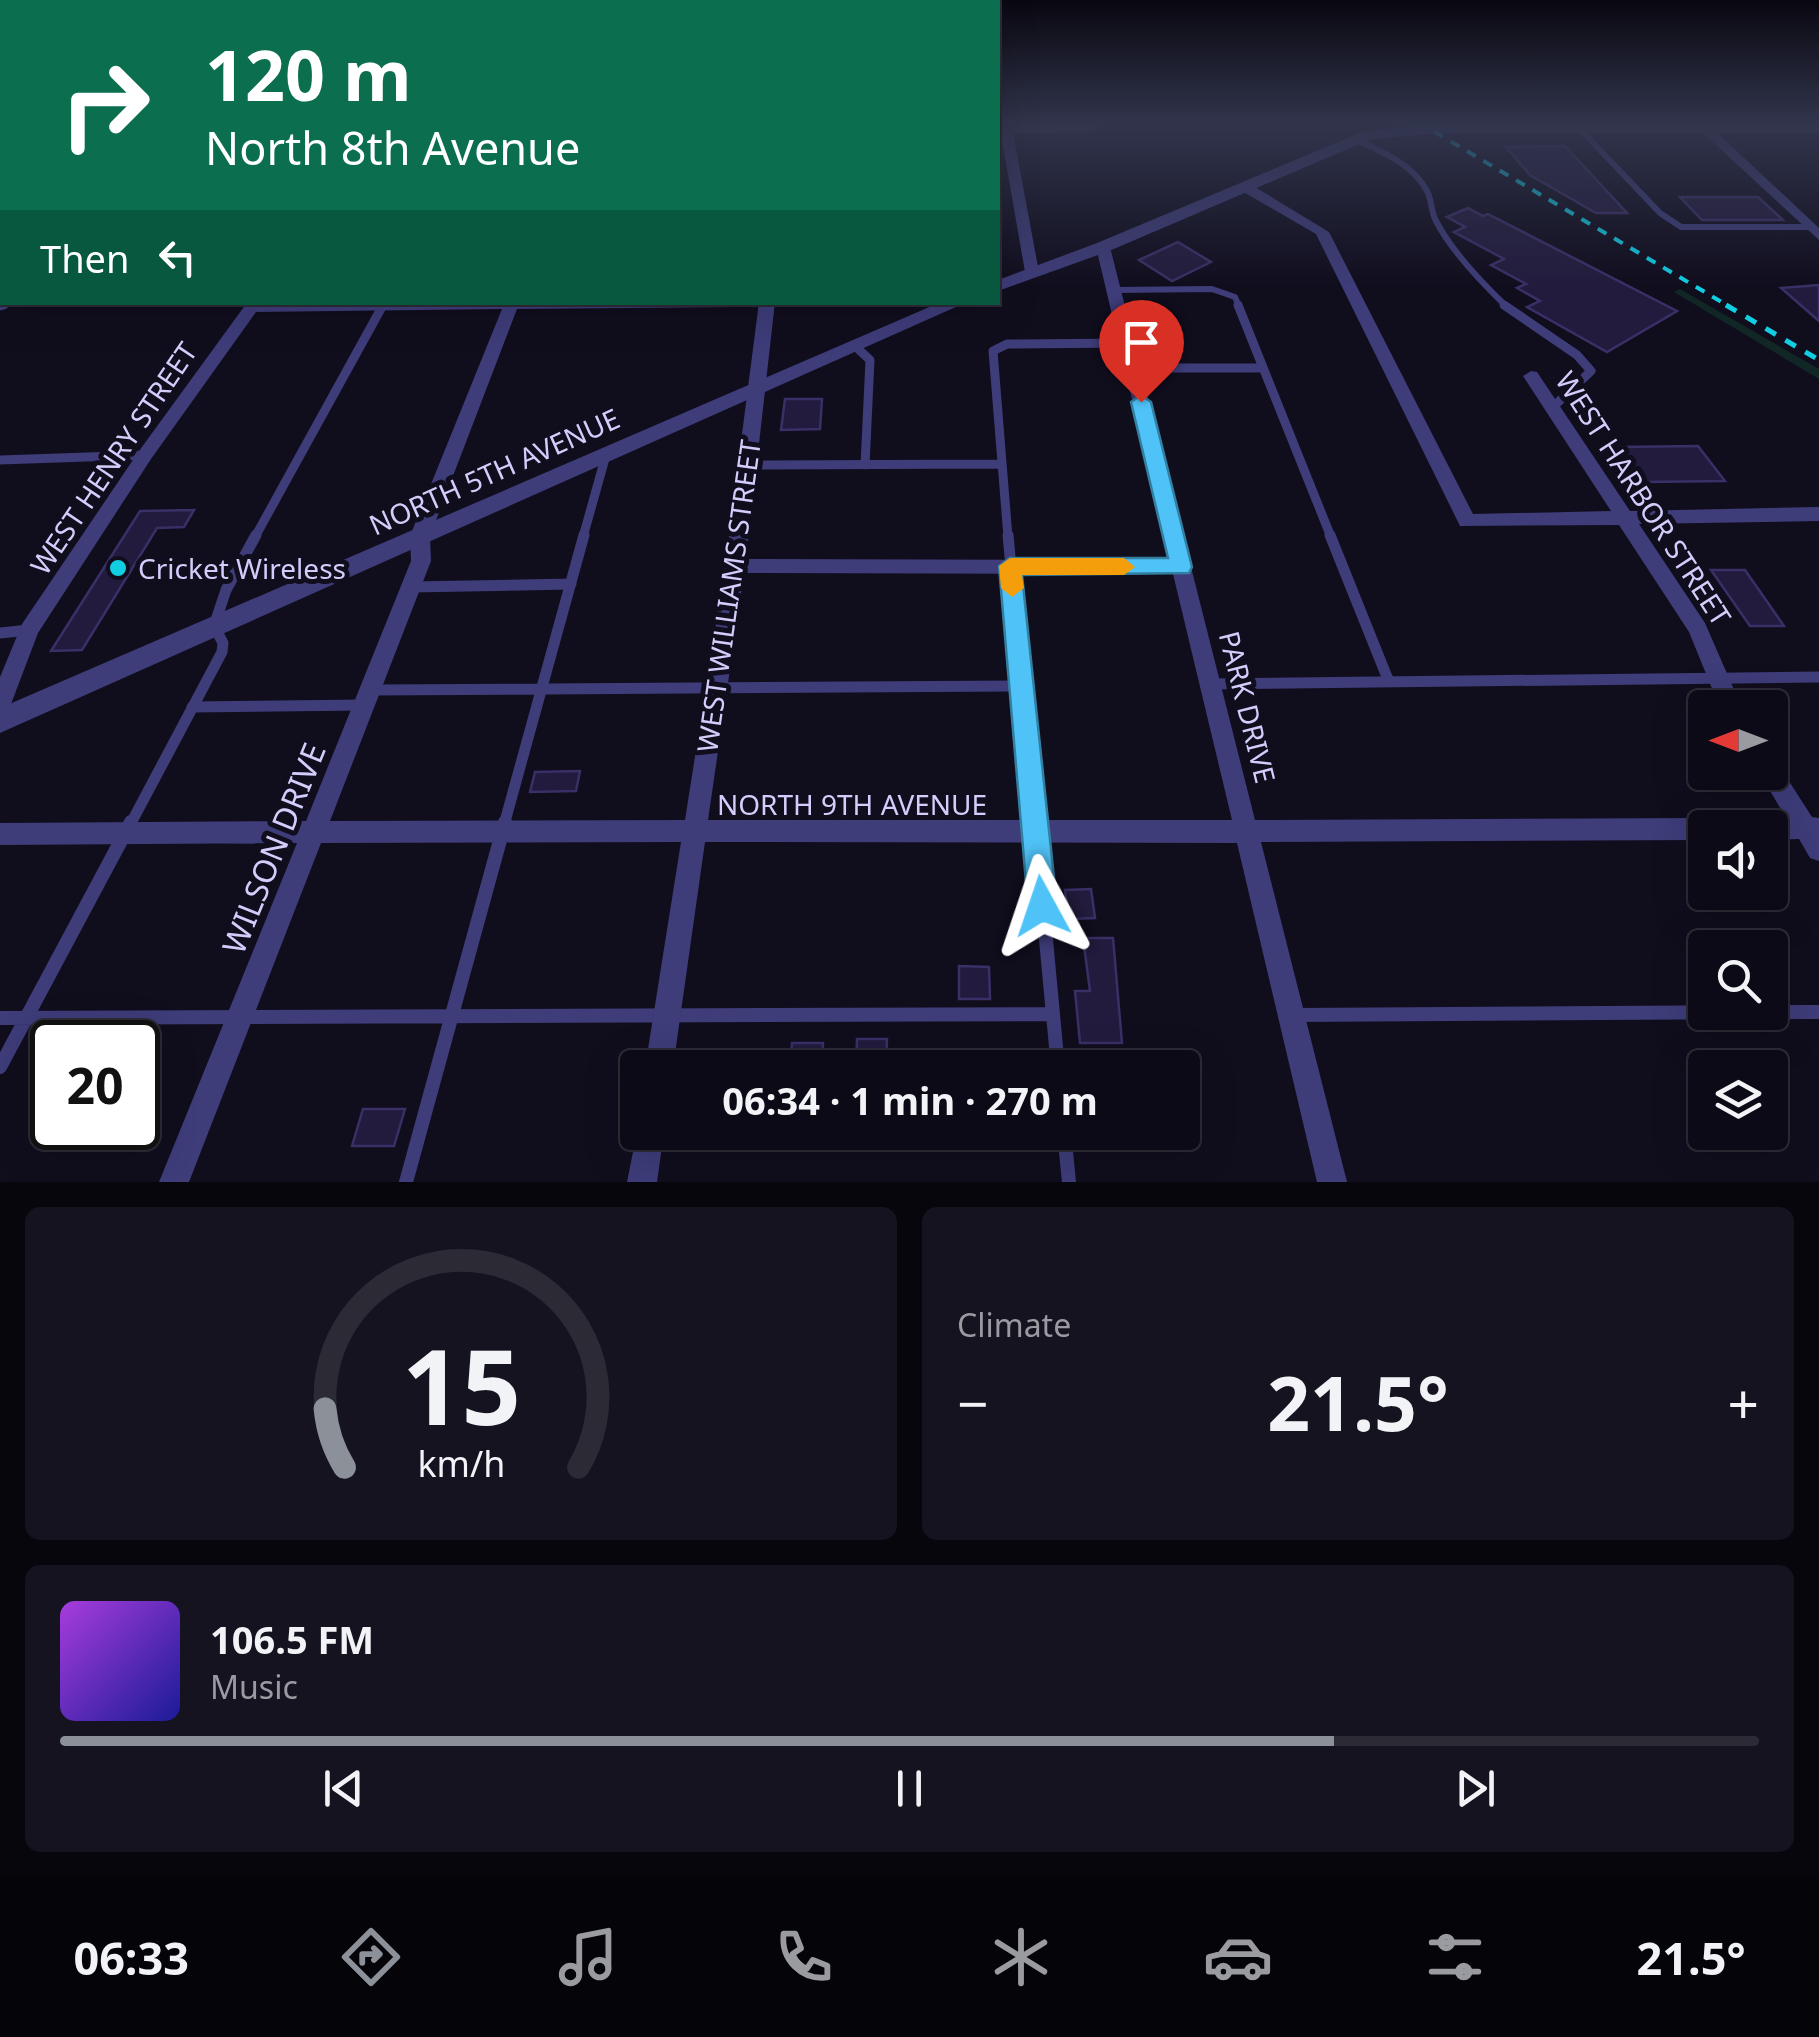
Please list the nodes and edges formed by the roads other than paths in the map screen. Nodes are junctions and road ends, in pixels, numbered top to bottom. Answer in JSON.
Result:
{"nodes":[{"id":1,"x":1013,"y":177,"type":"edge"},
{"id":2,"x":1268,"y":177,"type":"edge"},
{"id":3,"x":1417,"y":177,"type":"edge"},
{"id":4,"x":1622,"y":177,"type":"edge"},
{"id":5,"x":1758,"y":177,"type":"edge"},
{"id":6,"x":1245,"y":187,"type":"junction"},
{"id":7,"x":1815,"y":230,"type":"edge"},
{"id":8,"x":1103,"y":247,"type":"junction"},
{"id":9,"x":1032,"y":272,"type":"junction"},
{"id":10,"x":1000,"y":285,"type":"edge"},
{"id":11,"x":1114,"y":290,"type":"junction"},
{"id":12,"x":253,"y":305,"type":"edge"},
{"id":13,"x":383,"y":305,"type":"edge"},
{"id":14,"x":512,"y":305,"type":"edge"},
{"id":15,"x":767,"y":305,"type":"edge"},
{"id":16,"x":951,"y":305,"type":"edge"},
{"id":17,"x":1127,"y":343,"type":"junction"},
{"id":18,"x":855,"y":346,"type":"junction"},
{"id":19,"x":1133,"y":368,"type":"junction"},
{"id":20,"x":1264,"y":368,"type":"junction"},
{"id":21,"x":1531,"y":376,"type":"dead end"},
{"id":22,"x":758,"y":386,"type":"junction"},
{"id":23,"x":1552,"y":408,"type":"junction"},
{"id":24,"x":606,"y":454,"type":"junction"},
{"id":25,"x":145,"y":455,"type":"junction"},
{"id":26,"x":0,"y":460,"type":"edge"},
{"id":27,"x":1000,"y":464,"type":"junction"},
{"id":28,"x":748,"y":465,"type":"junction"},
{"id":29,"x":865,"y":465,"type":"junction"},
{"id":30,"x":1819,"y":514,"type":"edge"},
{"id":31,"x":1624,"y":518,"type":"junction"},
{"id":32,"x":420,"y":536,"type":"junction"},
{"id":33,"x":735,"y":566,"type":"junction"},
{"id":34,"x":1010,"y":566,"type":"junction"},
{"id":35,"x":1181,"y":567,"type":"junction"},
{"id":36,"x":571,"y":584,"type":"junction"},
{"id":37,"x":411,"y":587,"type":"junction"},
{"id":38,"x":214,"y":626,"type":"junction"},
{"id":39,"x":30,"y":630,"type":"junction"},
{"id":40,"x":0,"y":633,"type":"edge"},
{"id":41,"x":1819,"y":677,"type":"edge"},
{"id":42,"x":1716,"y":678,"type":"junction"},
{"id":43,"x":1389,"y":682,"type":"junction"},
{"id":44,"x":1212,"y":684,"type":"junction"},
{"id":45,"x":1022,"y":686,"type":"junction"},
{"id":46,"x":716,"y":688,"type":"junction"},
{"id":47,"x":542,"y":689,"type":"junction"},
{"id":48,"x":1722,"y":690,"type":"edge"},
{"id":49,"x":368,"y":698,"type":"junction"},
{"id":50,"x":0,"y":704,"type":"edge"},
{"id":51,"x":192,"y":708,"type":"junction"},
{"id":52,"x":0,"y":720,"type":"edge"},
{"id":53,"x":1784,"y":790,"type":"edge"},
{"id":54,"x":1688,"y":830,"type":"edge"},
{"id":55,"x":316,"y":831,"type":"junction"},
{"id":56,"x":502,"y":832,"type":"junction"},
{"id":57,"x":1788,"y":832,"type":"edge"},
{"id":58,"x":125,"y":833,"type":"junction"},
{"id":59,"x":0,"y":834,"type":"edge"},
{"id":60,"x":694,"y":834,"type":"junction"},
{"id":61,"x":1036,"y":834,"type":"junction"},
{"id":62,"x":1250,"y":834,"type":"junction"},
{"id":63,"x":1815,"y":836,"type":"edge"},
{"id":64,"x":1688,"y":1012,"type":"edge"},
{"id":65,"x":1788,"y":1012,"type":"edge"},
{"id":66,"x":1819,"y":1012,"type":"edge"},
{"id":67,"x":667,"y":1014,"type":"junction"},
{"id":68,"x":1052,"y":1014,"type":"junction"},
{"id":69,"x":452,"y":1015,"type":"junction"},
{"id":70,"x":1292,"y":1015,"type":"junction"},
{"id":71,"x":241,"y":1017,"type":"junction"},
{"id":72,"x":0,"y":1018,"type":"edge"},
{"id":73,"x":26,"y":1018,"type":"junction"},
{"id":74,"x":662,"y":1050,"type":"edge"},
{"id":75,"x":1056,"y":1050,"type":"edge"},
{"id":76,"x":0,"y":1067,"type":"edge"},
{"id":77,"x":647,"y":1150,"type":"edge"},
{"id":78,"x":1066,"y":1150,"type":"edge"},
{"id":79,"x":174,"y":1182,"type":"edge"},
{"id":80,"x":406,"y":1182,"type":"edge"},
{"id":81,"x":642,"y":1182,"type":"edge"},
{"id":82,"x":1069,"y":1182,"type":"edge"},
{"id":83,"x":1332,"y":1182,"type":"edge"}],
"edges":[{"from":1,"to":9,"type":"street"},
{"from":2,"to":6,"type":"street"},
{"from":3,"to":23,"type":"lane"},
{"from":4,"to":7,"type":"lane"},
{"from":5,"to":7,"type":"street"},
{"from":6,"to":8,"type":"street"},
{"from":6,"to":31,"type":"street"},
{"from":8,"to":9,"type":"street"},
{"from":8,"to":11,"type":"street","name":"PARK DRIVE"},
{"from":9,"to":10,"type":"street"},
{"from":11,"to":17,"type":"street","name":"PARK DRIVE"},
{"from":11,"to":20,"type":"lane"},
{"from":12,"to":25,"type":"street","name":"WEST HENRY STREET"},
{"from":13,"to":38,"type":"lane"},
{"from":14,"to":32,"type":"street","name":"WILSON DRIVE"},
{"from":15,"to":22,"type":"street","name":"WEST WILLIAMS STREET"},
{"from":16,"to":18,"type":"street","name":"NORTH 5TH AVENUE"},
{"from":17,"to":19,"type":"street","name":"PARK DRIVE"},
{"from":17,"to":27,"type":"lane"},
{"from":18,"to":22,"type":"street","name":"NORTH 5TH AVENUE"},
{"from":18,"to":29,"type":"lane"},
{"from":19,"to":20,"type":"lane"},
{"from":19,"to":35,"type":"street","name":"PARK DRIVE"},
{"from":20,"to":43,"type":"lane"},
{"from":21,"to":23,"type":"street","name":"WEST HARBOR STREET"},
{"from":22,"to":24,"type":"street","name":"NORTH 5TH AVENUE"},
{"from":22,"to":28,"type":"street","name":"WEST WILLIAMS STREET"},
{"from":23,"to":31,"type":"street","name":"WEST HARBOR STREET"},
{"from":24,"to":32,"type":"street","name":"NORTH 5TH AVENUE"},
{"from":24,"to":36,"type":"lane"},
{"from":25,"to":26,"type":"lane"},
{"from":25,"to":39,"type":"street","name":"WEST HENRY STREET"},
{"from":27,"to":29,"type":"lane"},
{"from":27,"to":34,"type":"lane"},
{"from":28,"to":29,"type":"lane"},
{"from":28,"to":33,"type":"street","name":"WEST WILLIAMS STREET"},
{"from":30,"to":31,"type":"street"},
{"from":31,"to":42,"type":"street","name":"WEST HARBOR STREET"},
{"from":32,"to":37,"type":"street","name":"WILSON DRIVE"},
{"from":32,"to":38,"type":"street","name":"NORTH 5TH AVENUE"},
{"from":33,"to":34,"type":"street"},
{"from":33,"to":46,"type":"street","name":"WEST WILLIAMS STREET"},
{"from":34,"to":35,"type":"street"},
{"from":34,"to":45,"type":"lane"},
{"from":35,"to":44,"type":"street","name":"PARK DRIVE"},
{"from":36,"to":37,"type":"lane"},
{"from":36,"to":47,"type":"lane"},
{"from":37,"to":49,"type":"street","name":"WILSON DRIVE"},
{"from":38,"to":51,"type":"lane"},
{"from":38,"to":52,"type":"street","name":"NORTH 5TH AVENUE"},
{"from":39,"to":40,"type":"lane"},
{"from":39,"to":50,"type":"street","name":"WEST HENRY STREET"},
{"from":41,"to":42,"type":"lane"},
{"from":42,"to":43,"type":"lane"},
{"from":42,"to":48,"type":"street","name":"WEST HARBOR STREET"},
{"from":43,"to":44,"type":"lane"},
{"from":44,"to":62,"type":"street","name":"PARK DRIVE"},
{"from":45,"to":46,"type":"lane"},
{"from":45,"to":61,"type":"lane"},
{"from":46,"to":47,"type":"lane"},
{"from":46,"to":60,"type":"street","name":"WEST WILLIAMS STREET"},
{"from":47,"to":49,"type":"lane"},
{"from":47,"to":56,"type":"lane"},
{"from":49,"to":51,"type":"lane"},
{"from":49,"to":55,"type":"street","name":"WILSON DRIVE"},
{"from":51,"to":58,"type":"lane"},
{"from":53,"to":63,"type":"street"},
{"from":54,"to":62,"type":"street","name":"NORTH 9TH AVENUE"},
{"from":55,"to":56,"type":"street","name":"NORTH 9TH AVENUE"},
{"from":55,"to":58,"type":"street","name":"NORTH 9TH AVENUE"},
{"from":55,"to":71,"type":"street","name":"WILSON DRIVE"},
{"from":56,"to":60,"type":"street","name":"NORTH 9TH AVENUE"},
{"from":56,"to":69,"type":"lane"},
{"from":57,"to":63,"type":"street"},
{"from":58,"to":59,"type":"street","name":"NORTH 9TH AVENUE"},
{"from":58,"to":73,"type":"lane"},
{"from":60,"to":61,"type":"street","name":"NORTH 9TH AVENUE"},
{"from":60,"to":67,"type":"street","name":"WEST WILLIAMS STREET"},
{"from":61,"to":62,"type":"street","name":"NORTH 9TH AVENUE"},
{"from":61,"to":68,"type":"lane"},
{"from":62,"to":70,"type":"street","name":"PARK DRIVE"},
{"from":64,"to":70,"type":"lane"},
{"from":65,"to":66,"type":"lane"},
{"from":67,"to":68,"type":"lane"},
{"from":67,"to":69,"type":"lane"},
{"from":67,"to":74,"type":"street","name":"WEST WILLIAMS STREET"},
{"from":68,"to":75,"type":"lane"},
{"from":69,"to":71,"type":"lane"},
{"from":69,"to":80,"type":"lane"},
{"from":70,"to":83,"type":"street","name":"PARK DRIVE"},
{"from":71,"to":73,"type":"lane"},
{"from":71,"to":79,"type":"street","name":"WILSON DRIVE"},
{"from":72,"to":73,"type":"lane"},
{"from":73,"to":76,"type":"lane"},
{"from":77,"to":81,"type":"street"},
{"from":78,"to":82,"type":"lane"}]}
